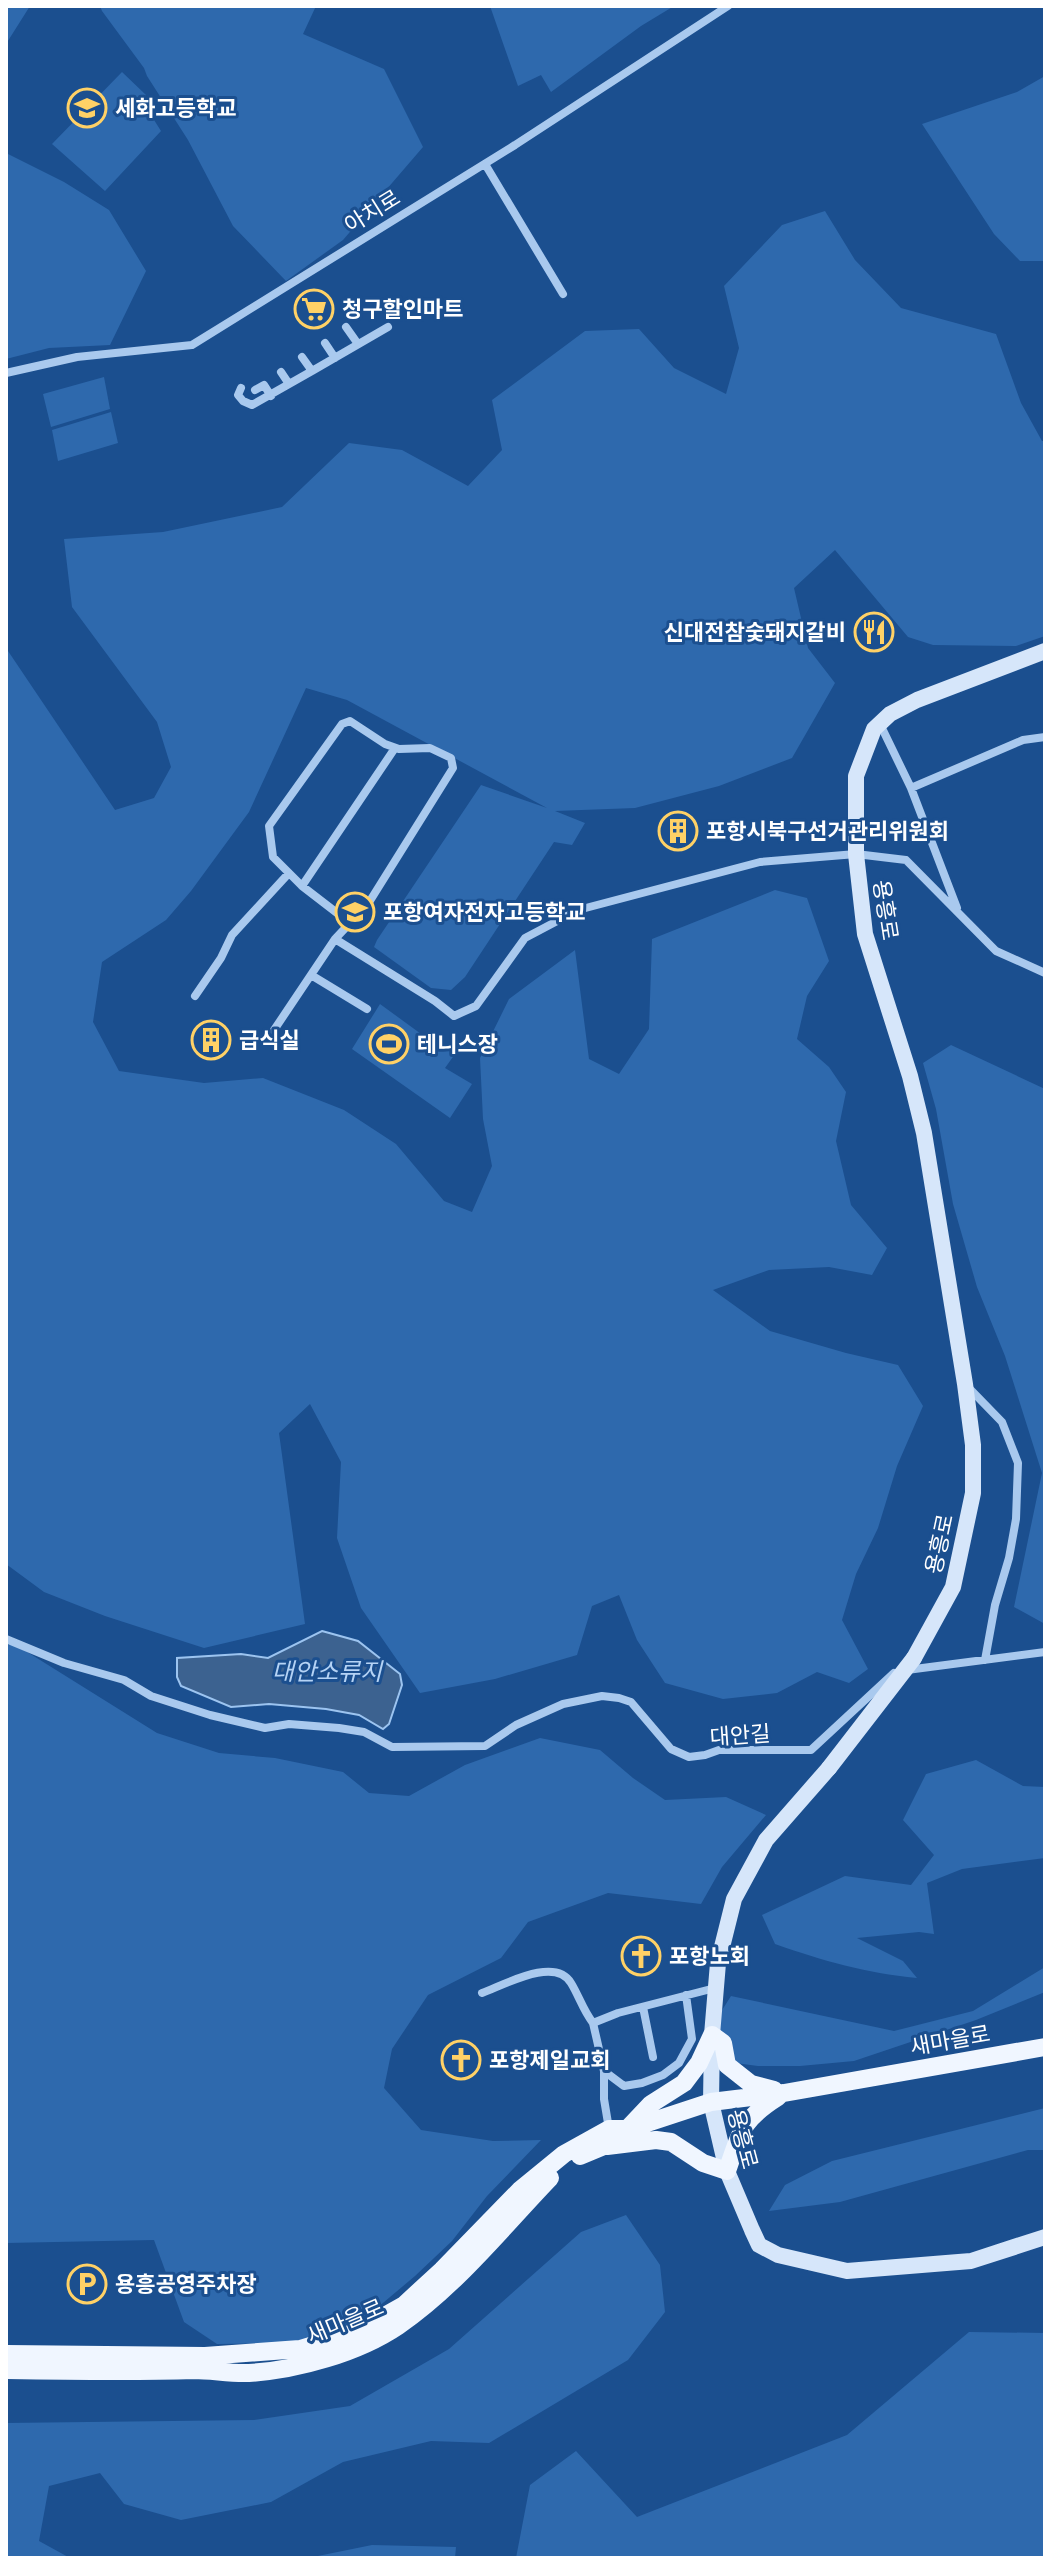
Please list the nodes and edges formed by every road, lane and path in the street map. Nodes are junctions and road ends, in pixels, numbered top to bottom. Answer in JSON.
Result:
{"nodes":[{"id":1,"x":728,"y":6,"type":"edge"},
{"id":2,"x":485,"y":164,"type":"junction"},
{"id":3,"x":563,"y":294,"type":"dead end"},
{"id":4,"x":346,"y":327,"type":"dead end"},
{"id":5,"x":388,"y":327,"type":"dead end"},
{"id":6,"x":325,"y":343,"type":"dead end"},
{"id":7,"x":358,"y":344,"type":"junction"},
{"id":8,"x":302,"y":357,"type":"dead end"},
{"id":9,"x":335,"y":358,"type":"junction"},
{"id":10,"x":312,"y":371,"type":"junction"},
{"id":11,"x":281,"y":372,"type":"dead end"},
{"id":12,"x":6,"y":373,"type":"edge"},
{"id":13,"x":289,"y":384,"type":"junction"},
{"id":14,"x":241,"y":388,"type":"dead end"},
{"id":15,"x":255,"y":390,"type":"dead end"},
{"id":16,"x":271,"y":396,"type":"junction"},
{"id":17,"x":1045,"y":651,"type":"edge"},
{"id":18,"x":880,"y":724,"type":"junction"},
{"id":19,"x":1045,"y":737,"type":"edge"},
{"id":20,"x":395,"y":748,"type":"junction"},
{"id":21,"x":911,"y":788,"type":"junction"},
{"id":22,"x":856,"y":854,"type":"junction"},
{"id":23,"x":289,"y":873,"type":"junction"},
{"id":24,"x":302,"y":886,"type":"junction"},
{"id":25,"x":959,"y":912,"type":"junction"},
{"id":26,"x":350,"y":923,"type":"junction"},
{"id":27,"x":335,"y":939,"type":"junction"},
{"id":28,"x":1045,"y":973,"type":"edge"},
{"id":29,"x":311,"y":975,"type":"junction"},
{"id":30,"x":195,"y":996,"type":"dead end"},
{"id":31,"x":367,"y":1009,"type":"dead end"},
{"id":32,"x":268,"y":1039,"type":"dead end"},
{"id":33,"x":965,"y":1384,"type":"junction"},
{"id":34,"x":6,"y":1639,"type":"edge"},
{"id":35,"x":1045,"y":1652,"type":"edge"},
{"id":36,"x":985,"y":1660,"type":"junction"},
{"id":37,"x":716,"y":1988,"type":"junction"},
{"id":38,"x":482,"y":1993,"type":"dead end"},
{"id":39,"x":686,"y":1995,"type":"junction"},
{"id":40,"x":643,"y":2007,"type":"junction"},
{"id":41,"x":593,"y":2023,"type":"junction"},
{"id":42,"x":712,"y":2035,"type":"junction"},
{"id":43,"x":1045,"y":2047,"type":"edge"},
{"id":44,"x":653,"y":2057,"type":"dead end"},
{"id":45,"x":604,"y":2071,"type":"junction"},
{"id":46,"x":784,"y":2093,"type":"junction"},
{"id":47,"x":711,"y":2102,"type":"junction"},
{"id":48,"x":629,"y":2129,"type":"junction"},
{"id":49,"x":606,"y":2138,"type":"junction"},
{"id":50,"x":727,"y":2171,"type":"junction"},
{"id":51,"x":1045,"y":2237,"type":"edge"},
{"id":52,"x":6,"y":2354,"type":"edge"},
{"id":53,"x":6,"y":2370,"type":"edge"}],
"edges":[{"from":1,"to":2,"type":"street","name":"아치로"},
{"from":2,"to":3,"type":"street"},
{"from":2,"to":12,"type":"street","name":"아치로"},
{"from":4,"to":7,"type":"street"},
{"from":5,"to":7,"type":"street"},
{"from":6,"to":9,"type":"street"},
{"from":7,"to":9,"type":"street"},
{"from":8,"to":10,"type":"street"},
{"from":9,"to":10,"type":"street"},
{"from":10,"to":13,"type":"street"},
{"from":11,"to":13,"type":"street"},
{"from":13,"to":16,"type":"street"},
{"from":14,"to":16,"type":"street"},
{"from":15,"to":16,"type":"street"},
{"from":17,"to":18,"type":"main road","name":"용흥로"},
{"from":18,"to":21,"type":"street"},
{"from":18,"to":22,"type":"main road","name":"용흥로"},
{"from":19,"to":21,"type":"street"},
{"from":20,"to":23,"type":"street"},
{"from":20,"to":24,"type":"street"},
{"from":20,"to":26,"type":"street"},
{"from":21,"to":25,"type":"street"},
{"from":22,"to":25,"type":"street"},
{"from":22,"to":27,"type":"street"},
{"from":22,"to":33,"type":"main road","name":"용흥로"},
{"from":23,"to":24,"type":"street"},
{"from":23,"to":30,"type":"street"},
{"from":24,"to":26,"type":"street"},
{"from":25,"to":28,"type":"street"},
{"from":26,"to":27,"type":"street"},
{"from":27,"to":29,"type":"street"},
{"from":29,"to":31,"type":"street"},
{"from":29,"to":32,"type":"street"},
{"from":33,"to":36,"type":"street"},
{"from":33,"to":37,"type":"main road","name":"용흥로","bridge":true},
{"from":34,"to":36,"type":"street","name":"대안길"},
{"from":35,"to":36,"type":"street","name":"대안길"},
{"from":37,"to":39,"type":"street"},
{"from":37,"to":42,"type":"main road","name":"용흥로"},
{"from":38,"to":41,"type":"street"},
{"from":39,"to":40,"type":"street"},
{"from":39,"to":45,"type":"street"},
{"from":40,"to":41,"type":"street"},
{"from":40,"to":44,"type":"street"},
{"from":41,"to":45,"type":"street"},
{"from":42,"to":46,"type":"main road"},
{"from":42,"to":47,"type":"main road","name":"용흥로"},
{"from":42,"to":48,"type":"main road"},
{"from":43,"to":46,"type":"main road","name":"새마을로"},
{"from":45,"to":49,"type":"street"},
{"from":46,"to":47,"type":"main road","name":"새마을로"},
{"from":46,"to":50,"type":"main road"},
{"from":47,"to":48,"type":"main road","name":"새마을로"},
{"from":47,"to":50,"type":"main road","name":"용흥로"},
{"from":48,"to":49,"type":"main road","name":"새마을로"},
{"from":49,"to":50,"type":"main road"},
{"from":49,"to":52,"type":"main road","name":"새마을로"},
{"from":49,"to":53,"type":"main road","name":"새마을로"},
{"from":50,"to":51,"type":"main road","name":"용흥로"}]}
